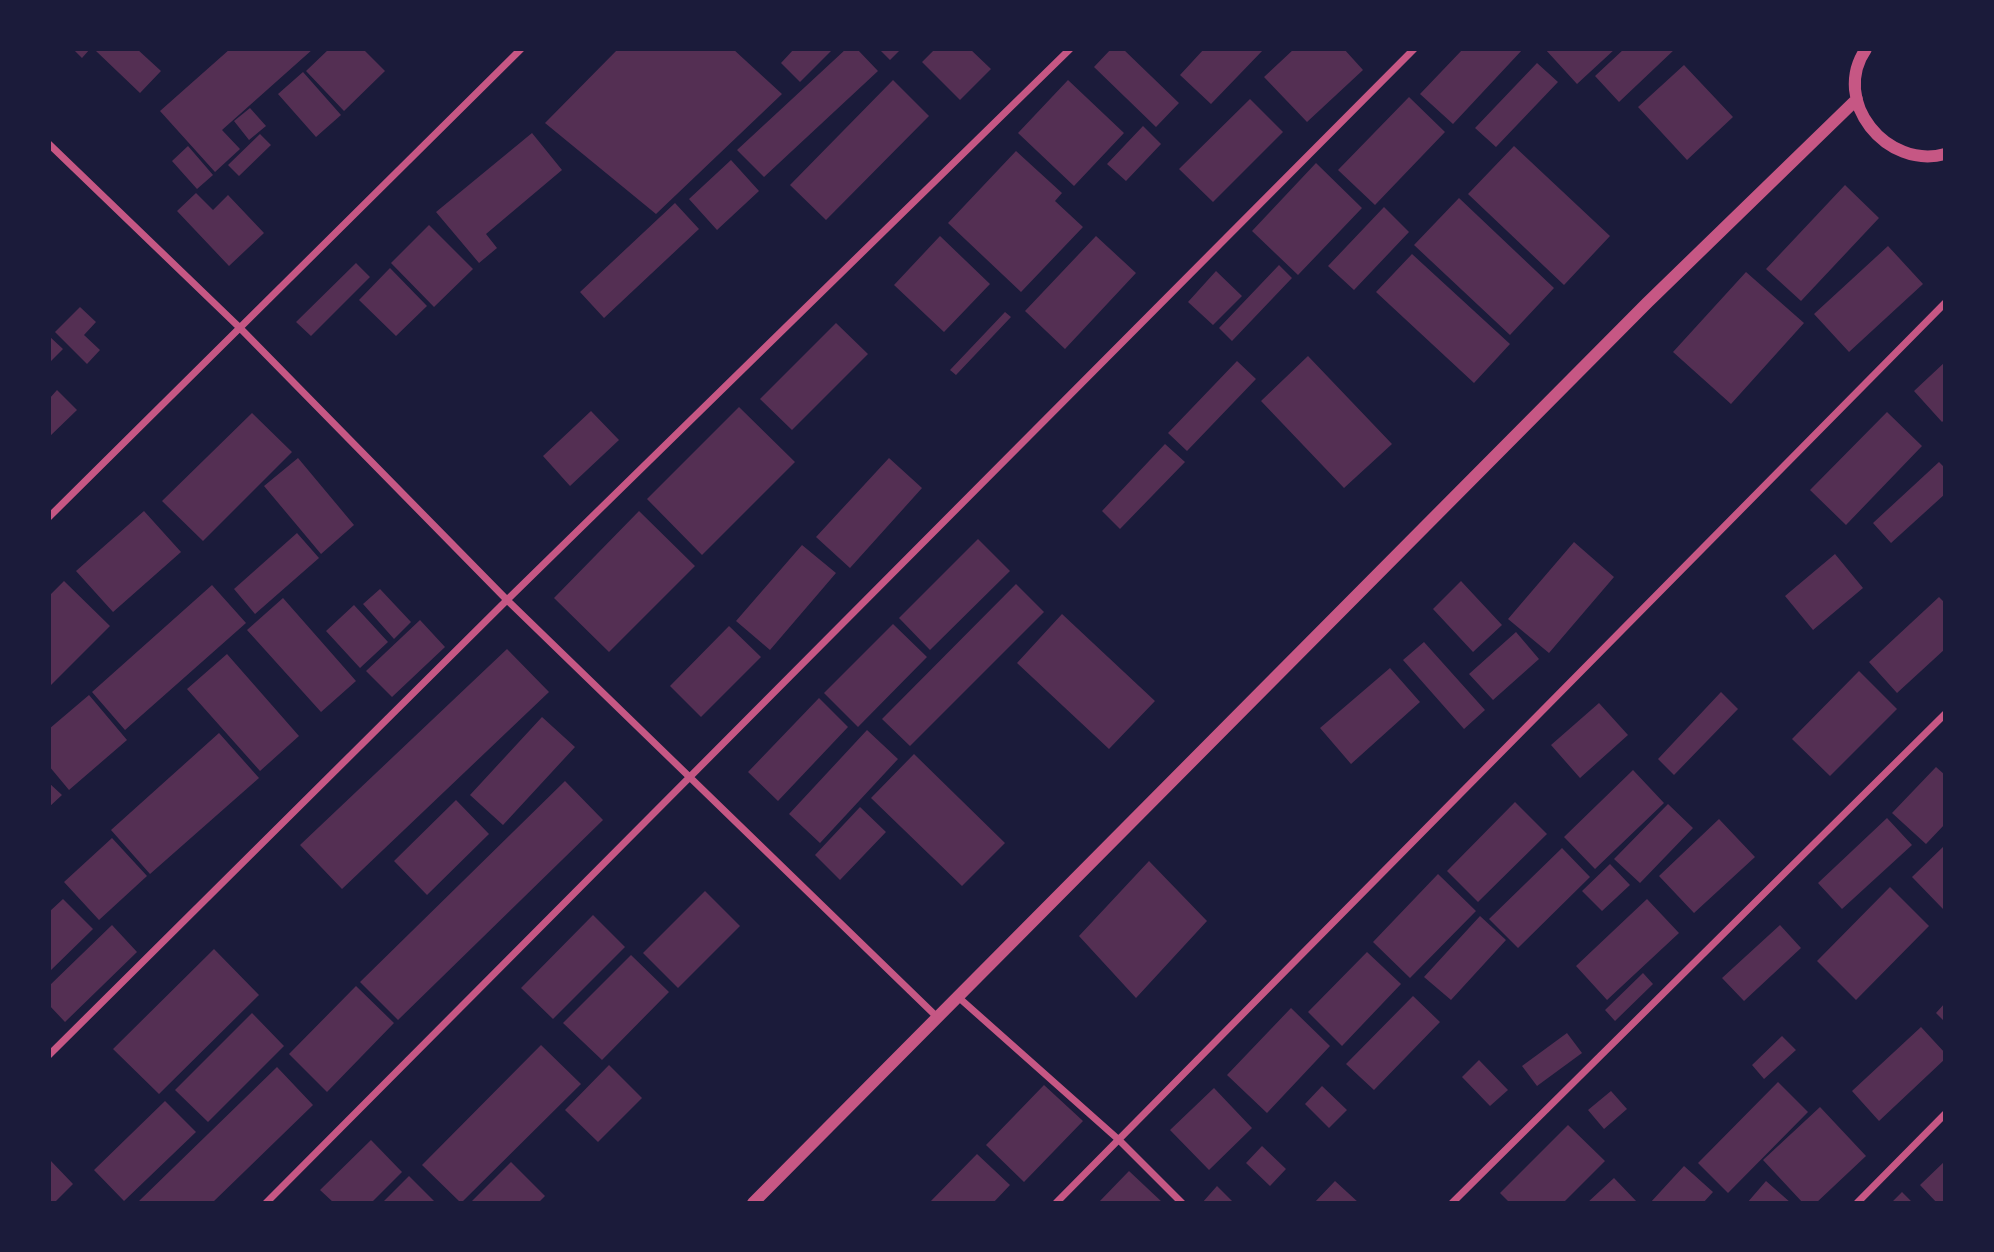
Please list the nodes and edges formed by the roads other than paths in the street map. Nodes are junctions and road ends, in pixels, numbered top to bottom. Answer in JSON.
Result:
{"nodes":[{"id":1,"x":521,"y":49,"type":"edge"},
{"id":2,"x":1070,"y":49,"type":"edge"},
{"id":3,"x":1414,"y":49,"type":"edge"},
{"id":4,"x":1861,"y":51,"type":"edge"},
{"id":5,"x":1857,"y":99,"type":"junction"},
{"id":6,"x":49,"y":144,"type":"edge"},
{"id":7,"x":1944,"y":156,"type":"edge"},
{"id":8,"x":1945,"y":303,"type":"edge"},
{"id":9,"x":240,"y":328,"type":"junction"},
{"id":10,"x":49,"y":517,"type":"edge"},
{"id":11,"x":507,"y":600,"type":"junction"},
{"id":12,"x":1945,"y":714,"type":"edge"},
{"id":13,"x":689,"y":775,"type":"junction"},
{"id":14,"x":957,"y":996,"type":"junction"},
{"id":15,"x":936,"y":1016,"type":"junction"},
{"id":16,"x":49,"y":1055,"type":"edge"},
{"id":17,"x":1945,"y":1114,"type":"edge"},
{"id":18,"x":1118,"y":1140,"type":"junction"},
{"id":19,"x":267,"y":1203,"type":"edge"},
{"id":20,"x":753,"y":1203,"type":"edge"},
{"id":21,"x":1056,"y":1203,"type":"edge"},
{"id":22,"x":1182,"y":1203,"type":"edge"},
{"id":23,"x":1452,"y":1203,"type":"edge"},
{"id":24,"x":1857,"y":1203,"type":"edge"}],
"edges":[{"from":1,"to":9,"type":"street"},
{"from":2,"to":11,"type":"street"},
{"from":3,"to":13,"type":"street"},
{"from":4,"to":5,"type":"street"},
{"from":5,"to":7,"type":"street"},
{"from":5,"to":14,"type":"street"},
{"from":6,"to":9,"type":"street"},
{"from":8,"to":18,"type":"street"},
{"from":9,"to":10,"type":"street"},
{"from":9,"to":11,"type":"street"},
{"from":11,"to":13,"type":"street"},
{"from":11,"to":16,"type":"street"},
{"from":12,"to":23,"type":"street"},
{"from":13,"to":15,"type":"street"},
{"from":13,"to":19,"type":"street"},
{"from":14,"to":15,"type":"street"},
{"from":14,"to":18,"type":"street"},
{"from":15,"to":20,"type":"street"},
{"from":17,"to":24,"type":"street"},
{"from":18,"to":21,"type":"street"},
{"from":18,"to":22,"type":"street"}]}
